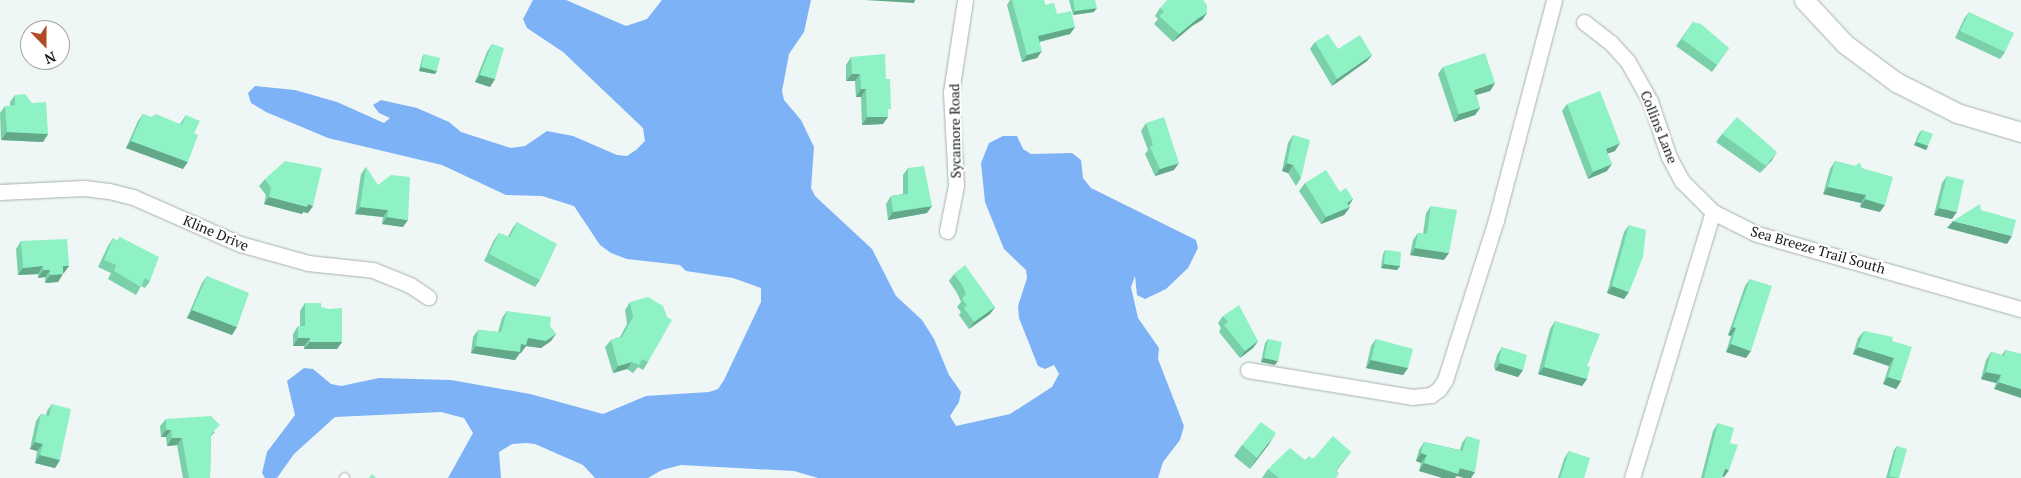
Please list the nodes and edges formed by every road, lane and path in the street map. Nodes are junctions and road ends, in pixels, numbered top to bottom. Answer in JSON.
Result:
{"nodes":[{"id":1,"x":965,"y":0,"type":"edge"},
{"id":2,"x":1554,"y":0,"type":"edge"},
{"id":3,"x":1804,"y":0,"type":"edge"},
{"id":4,"x":1584,"y":22,"type":"dead end"},
{"id":5,"x":2021,"y":132,"type":"edge"},
{"id":6,"x":0,"y":192,"type":"edge"},
{"id":7,"x":1713,"y":212,"type":"junction"},
{"id":8,"x":947,"y":232,"type":"dead end"},
{"id":9,"x":428,"y":297,"type":"dead end"},
{"id":10,"x":2021,"y":309,"type":"edge"},
{"id":11,"x":1248,"y":370,"type":"dead end"},
{"id":12,"x":1632,"y":478,"type":"edge"}],
"edges":[{"from":1,"to":8,"type":"street","name":"Sycamore Road"},
{"from":2,"to":11,"type":"street"},
{"from":3,"to":5,"type":"street"},
{"from":4,"to":7,"type":"street","name":"Collins Lane"},
{"from":6,"to":9,"type":"street","name":"Kline Drive"},
{"from":7,"to":10,"type":"street","name":"Sea Breeze Trail South"},
{"from":7,"to":12,"type":"street"}]}
